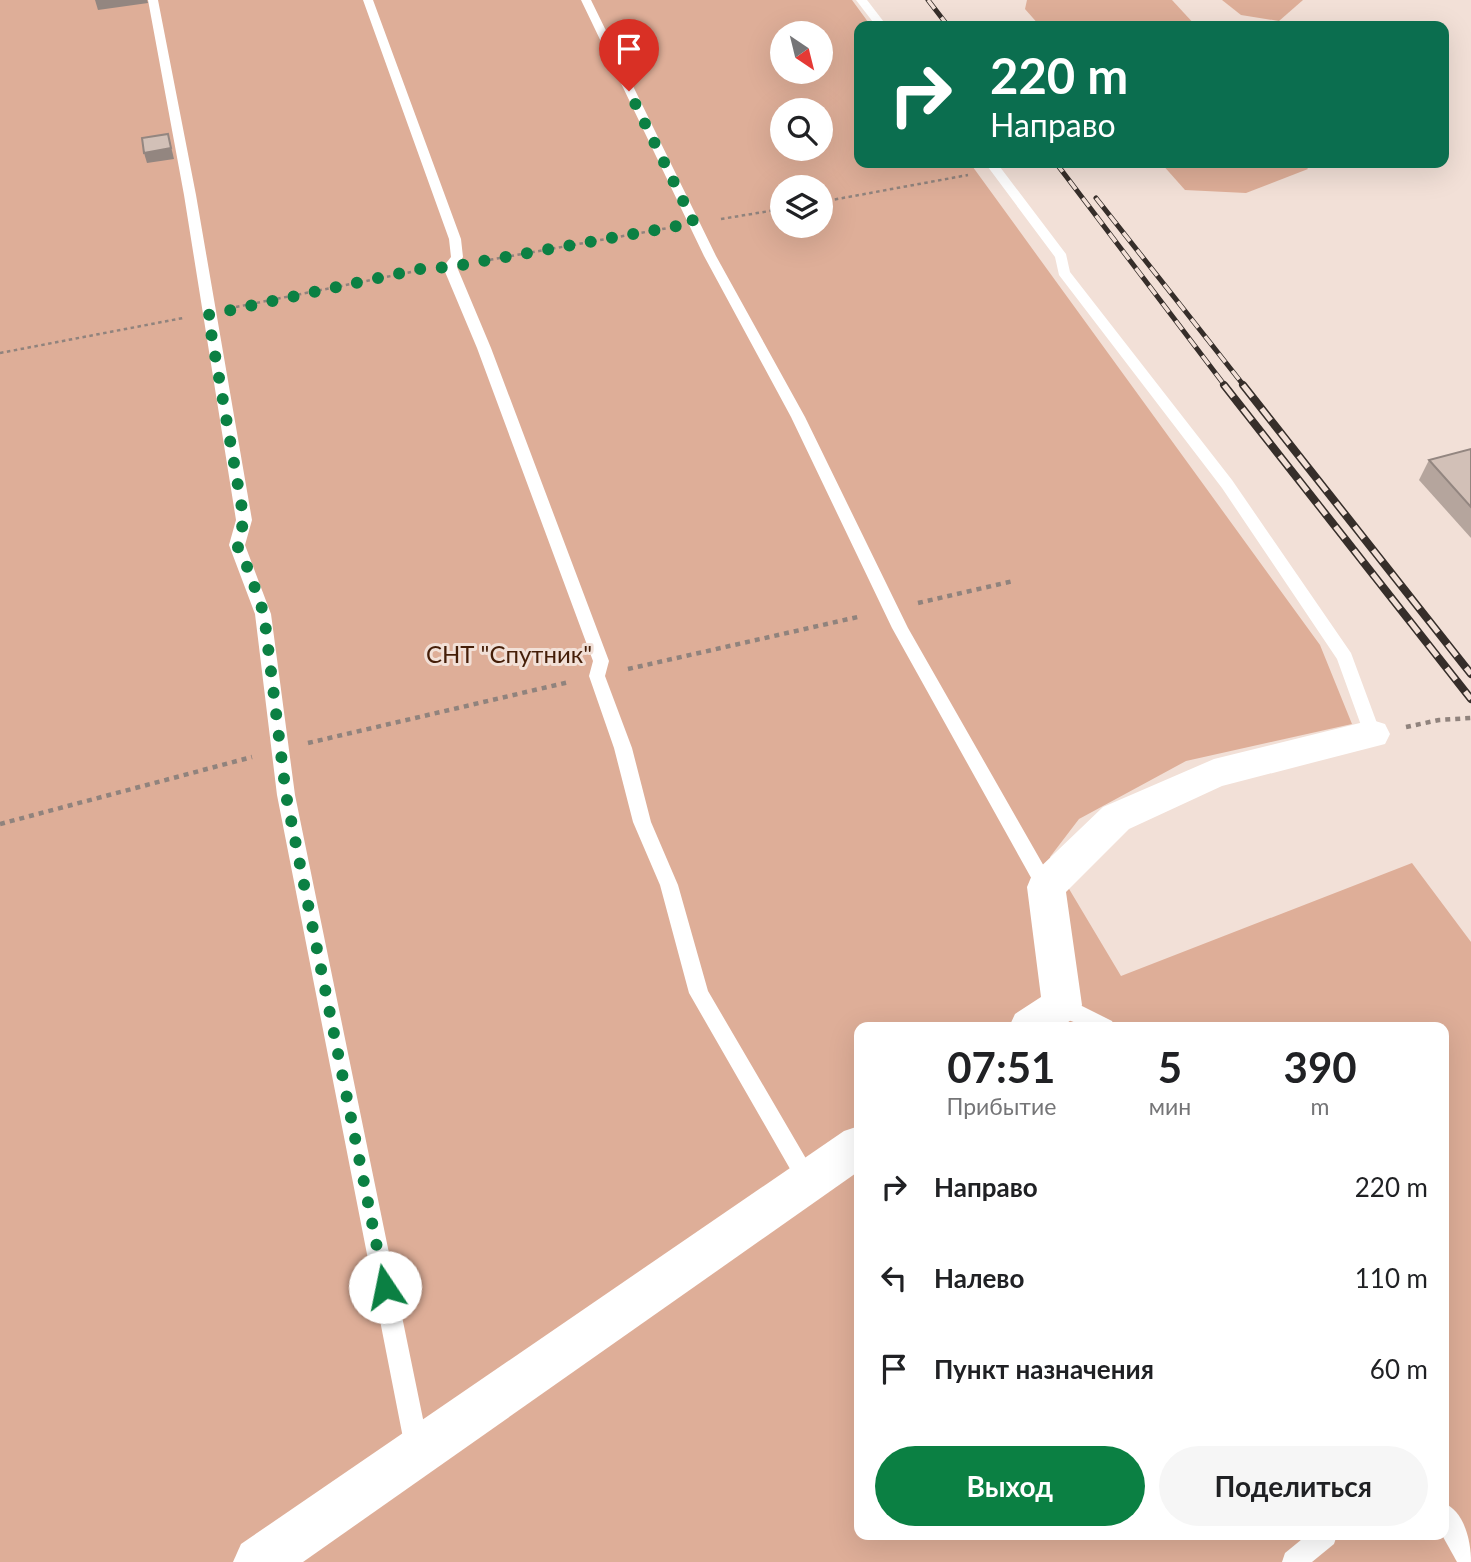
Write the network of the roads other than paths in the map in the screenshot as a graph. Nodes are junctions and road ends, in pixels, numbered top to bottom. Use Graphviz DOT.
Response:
graph roads {
  1 [pos="153,0"];
  2 [pos="368,0"];
  3 [pos="586,0"];
  4 [pos="861,0"];
  5 [pos="878,21"];
  6 [pos="995,168"];
  7 [pos="1372,734"];
  8 [pos="1046,887"];
  9 [pos="1062,1005"];
  10 [pos="1037,1022"];
  11 [pos="1095,1022"];
  12 [pos="854,1149"];
  13 [pos="808,1181"];
  14 [pos="418,1452"];
  15 [pos="1449,1524"];
  16 [pos="1319,1540"];
  17 [pos="258,1562"];
  18 [pos="1294,1562"];
  19 [pos="1469,1562"];
  1 -- 14 [label="lane"];
  2 -- 13 [label="lane"];
  3 -- 8 [label="lane"];
  4 -- 5 [label="lane"];
  6 -- 7 [label="lane"];
  7 -- 8 [label="street"];
  8 -- 9 [label="street"];
  9 -- 10 [label="street"];
  9 -- 11 [label="lane"];
  12 -- 13 [label="street"];
  13 -- 14 [label="street"];
  14 -- 17 [label="street"];
  15 -- 19 [label="lane"];
  16 -- 18 [label="lane"];
}
